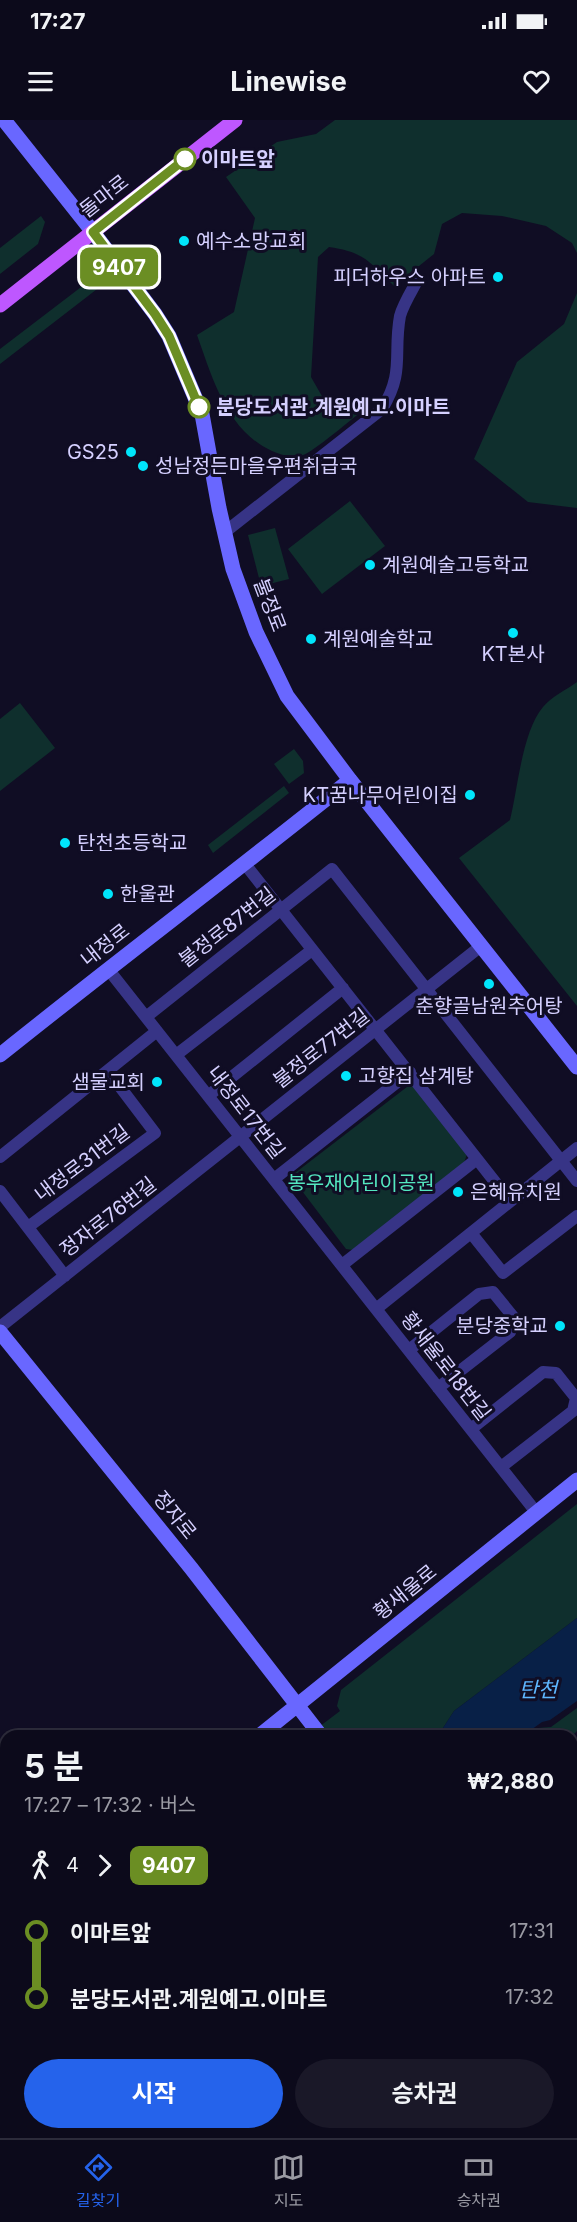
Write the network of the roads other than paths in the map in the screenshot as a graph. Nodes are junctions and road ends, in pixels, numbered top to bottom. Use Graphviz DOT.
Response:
graph roads {
  1 [pos="4,120"];
  2 [pos="235,120"];
  3 [pos="93,232"];
  4 [pos="417,282"];
  5 [pos="0,305"];
  6 [pos="225,532"];
  7 [pos="350,780"];
  8 [pos="245,864"];
  9 [pos="281,909"];
  10 [pos="481,946"];
  11 [pos="312,950"];
  12 [pos="108,969"];
  13 [pos="343,988"];
  14 [pos="427,989"];
  15 [pos="146,1017"];
  16 [pos="375,1030"];
  17 [pos="158,1032"];
  18 [pos="0,1055"];
  19 [pos="176,1055"];
  20 [pos="577,1067"];
  21 [pos="108,1071"];
  22 [pos="410,1072"];
  23 [pos="208,1096"];
  24 [pos="240,1137"];
  25 [pos="577,1148"];
  26 [pos="0,1156"];
  27 [pos="477,1159"];
  28 [pos="561,1161"];
  29 [pos="274,1179"];
  30 [pos="577,1181"];
  31 [pos="0,1191"];
  32 [pos="510,1202"];
  33 [pos="577,1216"];
  34 [pos="28,1227"];
  35 [pos="471,1233"];
  36 [pos="325,1244"];
  37 [pos="342,1265"];
  38 [pos="65,1276"];
  39 [pos="376,1309"];
  40 [pos="0,1330"];
  41 [pos="409,1350"];
  42 [pos="438,1388"];
  43 [pos="471,1429"];
  44 [pos="501,1467"];
  45 [pos="577,1480"];
  46 [pos="536,1512"];
  47 [pos="298,1705"];
  48 [pos="267,1730"];
  49 [pos="317,1730"];
  1 -- 3 [label="main road, 불정로"];
  2 -- 3 [label="main road, 돌마로"];
  3 -- 5 [label="main road, 돌마로"];
  3 -- 6 [label="main road, 불정로"];
  4 -- 6 [label="street"];
  6 -- 7 [label="main road, 불정로"];
  7 -- 8 [label="main road, 내정로"];
  7 -- 10 [label="main road, 불정로"];
  8 -- 9 [label="street"];
  8 -- 12 [label="main road, 내정로"];
  9 -- 11 [label="street"];
  9 -- 14 [label="street, 불정로87번길"];
  9 -- 15 [label="street, 불정로87번길"];
  10 -- 14 [label="street, 불정로77번길"];
  10 -- 20 [label="main road, 불정로"];
  11 -- 13 [label="street"];
  11 -- 19 [label="street"];
  12 -- 15 [label="street, 내정로17번길"];
  12 -- 18 [label="main road, 내정로"];
  13 -- 16 [label="street"];
  13 -- 23 [label="street"];
  14 -- 16 [label="street, 불정로77번길"];
  14 -- 28 [label="street"];
  15 -- 17 [label="street, 내정로17번길"];
  16 -- 22 [label="street"];
  16 -- 24 [label="street, 불정로77번길"];
  17 -- 19 [label="street, 내정로17번길"];
  17 -- 21 [label="street"];
  19 -- 23 [label="street, 내정로17번길"];
  21 -- 26 [label="street"];
  21 -- 34 [label="street, 내정로31번길"];
  22 -- 27 [label="street"];
  22 -- 29 [label="street"];
  23 -- 24 [label="street, 내정로17번길"];
  24 -- 29 [label="street, 내정로17번길"];
  24 -- 38 [label="street, 정자로76번길"];
  25 -- 28 [label="street"];
  27 -- 32 [label="street"];
  27 -- 37 [label="street"];
  28 -- 30 [label="street"];
  28 -- 32 [label="street"];
  29 -- 36 [label="street, 내정로17번길"];
  31 -- 34 [label="street, 내정로31번길"];
  32 -- 35 [label="street"];
  33 -- 35 [label="street"];
  34 -- 38 [label="street, 내정로31번길"];
  35 -- 39 [label="street"];
  36 -- 37 [label="street, 황새울로18번길"];
  37 -- 39 [label="street, 황새울로18번길"];
  38 -- 40 [label="street, 정자로76번길"];
  39 -- 41 [label="street, 황새울로18번길"];
  40 -- 47 [label="main road, 정자로"];
  41 -- 42 [label="street, 황새울로18번길"];
  41 -- 42 [label="street"];
  42 -- 43 [label="street, 황새울로18번길"];
  43 -- 44 [label="street, 황새울로18번길"];
  43 -- 44 [label="street"];
  44 -- 46 [label="street, 황새울로18번길"];
  45 -- 46 [label="main road, 황새울로"];
  46 -- 47 [label="main road, 황새울로"];
  47 -- 48 [label="main road, 황새울로"];
  47 -- 49 [label="main road, 정자로"];
}
